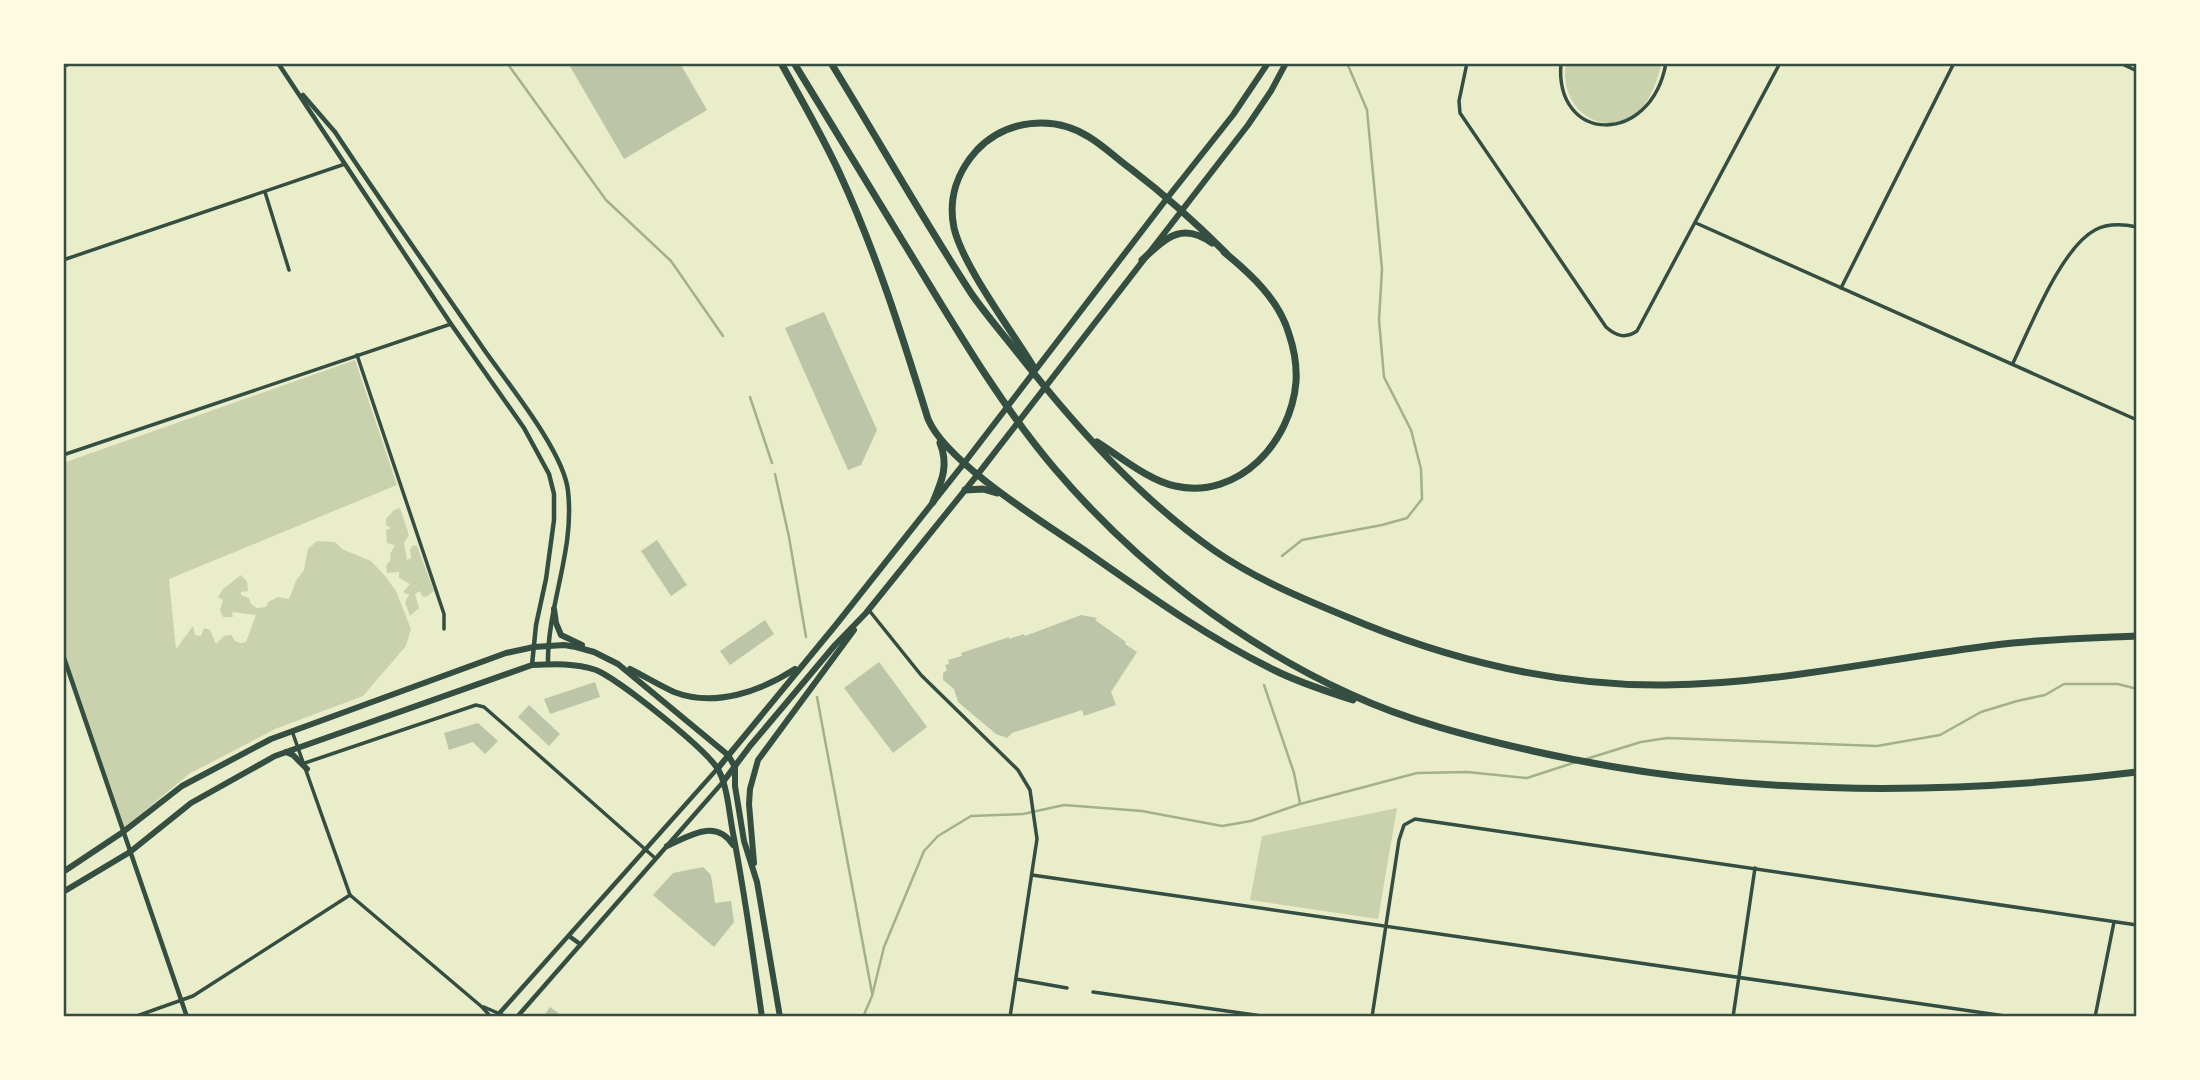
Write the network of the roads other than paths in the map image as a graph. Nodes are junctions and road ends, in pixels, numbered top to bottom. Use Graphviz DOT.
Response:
graph roads {
  1 [pos="71,63"];
  2 [pos="278,63"];
  3 [pos="781,63"];
  4 [pos="794,63"];
  5 [pos="831,63"];
  6 [pos="1268,63"];
  7 [pos="1286,63"];
  8 [pos="1467,63"];
  9 [pos="1561,63"];
  10 [pos="1666,63"];
  11 [pos="1780,63"];
  12 [pos="2120,63"];
  13 [pos="1953,64"];
  14 [pos="63,66"];
  15 [pos="2137,71"];
  16 [pos="293,84"];
  17 [pos="345,164"];
  18 [pos="265,192"];
  19 [pos="1168,197"];
  20 [pos="1181,209"];
  21 [pos="1696,223"];
  22 [pos="2137,227"];
  23 [pos="1226,253"];
  24 [pos="63,260"];
  25 [pos="1142,260"];
  26 [pos="289,270"];
  27 [pos="1841,288"];
  28 [pos="451,324"];
  29 [pos="357,355"];
  30 [pos="2013,363"];
  31 [pos="1052,396"];
  32 [pos="2137,420"];
  33 [pos="1087,436"];
  34 [pos="937,437"];
  35 [pos="63,455"];
  36 [pos="965,462"];
  37 [pos="978,474"];
  38 [pos="965,490"];
  39 [pos="1007,497"];
  40 [pos="933,502"];
  41 [pos="554,609"];
  42 [pos="867,611"];
  43 [pos="444,629"];
  44 [pos="2137,636"];
  45 [pos="549,645"];
  46 [pos="534,647"];
  47 [pos="594,652"];
  48 [pos="63,655"];
  49 [pos="548,664"];
  50 [pos="618,664"];
  51 [pos="532,665"];
  52 [pos="800,666"];
  53 [pos="1388,710"];
  54 [pos="292,731"];
  55 [pos="299,747"];
  56 [pos="286,752"];
  57 [pos="729,755"];
  58 [pos="306,766"];
  59 [pos="735,767"];
  60 [pos="718,768"];
  61 [pos="2137,772"];
  62 [pos="723,782"];
  63 [pos="122,832"];
  64 [pos="667,846"];
  65 [pos="645,850"];
  66 [pos="130,852"];
  67 [pos="737,857"];
  68 [pos="655,858"];
  69 [pos="1755,868"];
  70 [pos="63,872"];
  71 [pos="1032,876"];
  72 [pos="757,882"];
  73 [pos="63,892"];
  74 [pos="349,895"];
  75 [pos="2114,922"];
  76 [pos="2137,925"];
  77 [pos="1388,926"];
  78 [pos="569,936"];
  79 [pos="580,944"];
  80 [pos="1739,977"];
  81 [pos="1016,979"];
  82 [pos="1067,988"];
  83 [pos="1093,992"];
  84 [pos="181,1001"];
  85 [pos="482,1007"];
  86 [pos="496,1015"];
  87 [pos="134,1017"];
  88 [pos="187,1017"];
  89 [pos="507,1017"];
  90 [pos="517,1017"];
  91 [pos="762,1017"];
  92 [pos="780,1017"];
  93 [pos="1010,1017"];
  94 [pos="1269,1017"];
  95 [pos="1372,1017"];
  96 [pos="1733,1017"];
  97 [pos="2012,1017"];
  98 [pos="2095,1017"];
  1 -- 14 [label="street"];
  2 -- 16 [label="street"];
  3 -- 34 [label="highway"];
  4 -- 53 [label="highway"];
  5 -- 31 [label="highway"];
  6 -- 19 [label="main road"];
  7 -- 20 [label="main road"];
  8 -- 21 [label="street"];
  9 -- 10 [label="street"];
  11 -- 21 [label="street"];
  12 -- 15 [label="street"];
  13 -- 27 [label="street"];
  16 -- 17 [label="street"];
  16 -- 41 [label="street"];
  17 -- 18 [label="street"];
  17 -- 28 [label="street"];
  18 -- 24 [label="street"];
  18 -- 26 [label="street"];
  19 -- 20 [label="highway"];
  19 -- 31 [label="highway"];
  19 -- 36 [label="main road"];
  20 -- 23 [label="highway"];
  20 -- 25 [label="main road"];
  21 -- 27 [label="street"];
  22 -- 30 [label="street"];
  23 -- 25 [label="highway"];
  23 -- 33 [label="highway"];
  25 -- 37 [label="main road"];
  27 -- 30 [label="street"];
  28 -- 29 [label="street"];
  28 -- 46 [label="street"];
  29 -- 35 [label="street"];
  29 -- 43 [label="street"];
  30 -- 32 [label="street"];
  31 -- 33 [label="highway"];
  33 -- 44 [label="highway"];
  34 -- 36 [label="highway"];
  34 -- 40 [label="highway"];
  36 -- 37 [label="highway"];
  36 -- 40 [label="main road"];
  37 -- 38 [label="main road"];
  37 -- 39 [label="highway"];
  38 -- 39 [label="highway"];
  38 -- 42 [label="main road"];
  39 -- 53 [label="highway"];
  40 -- 52 [label="main road"];
  41 -- 45 [label="street"];
  41 -- 47 [label="main road"];
  42 -- 59 [label="main road"];
  42 -- 71 [label="street"];
  42 -- 72 [label="main road"];
  45 -- 46 [label="main road"];
  45 -- 47 [label="main road"];
  45 -- 49 [label="street"];
  46 -- 51 [label="street"];
  46 -- 54 [label="main road"];
  47 -- 50 [label="main road"];
  48 -- 63 [label="street"];
  49 -- 51 [label="main road"];
  49 -- 60 [label="main road"];
  50 -- 52 [label="main road"];
  50 -- 57 [label="main road"];
  51 -- 55 [label="main road"];
  52 -- 57 [label="main road"];
  53 -- 61 [label="highway"];
  54 -- 55 [label="street"];
  54 -- 63 [label="main road"];
  55 -- 56 [label="main road"];
  55 -- 58 [label="street"];
  56 -- 58 [label="main road"];
  56 -- 66 [label="main road"];
  57 -- 59 [label="main road"];
  57 -- 60 [label="main road"];
  58 -- 65 [label="street"];
  58 -- 74 [label="street"];
  59 -- 62 [label="main road"];
  59 -- 72 [label="main road"];
  60 -- 62 [label="main road"];
  60 -- 65 [label="street"];
  62 -- 64 [label="street"];
  62 -- 67 [label="main road"];
  63 -- 66 [label="street"];
  63 -- 70 [label="main road"];
  64 -- 67 [label="main road"];
  64 -- 68 [label="street"];
  65 -- 68 [label="street"];
  65 -- 78 [label="street"];
  66 -- 73 [label="main road"];
  66 -- 84 [label="street"];
  67 -- 91 [label="main road"];
  68 -- 79 [label="street"];
  69 -- 75 [label="street"];
  69 -- 77 [label="street"];
  69 -- 80 [label="street"];
  71 -- 77 [label="street"];
  71 -- 81 [label="street"];
  72 -- 92 [label="main road"];
  74 -- 84 [label="street"];
  74 -- 85 [label="street"];
  75 -- 76 [label="street"];
  75 -- 98 [label="street"];
  77 -- 80 [label="street"];
  77 -- 95 [label="street"];
  78 -- 79 [label="street"];
  78 -- 86 [label="street"];
  79 -- 90 [label="street"];
  80 -- 96 [label="street"];
  80 -- 97 [label="street"];
  81 -- 82 [label="street"];
  81 -- 93 [label="street"];
  83 -- 94 [label="street"];
  84 -- 87 [label="street"];
  84 -- 88 [label="street"];
  85 -- 86 [label="street"];
  85 -- 86 [label="street"];
  86 -- 89 [label="street"];
}
